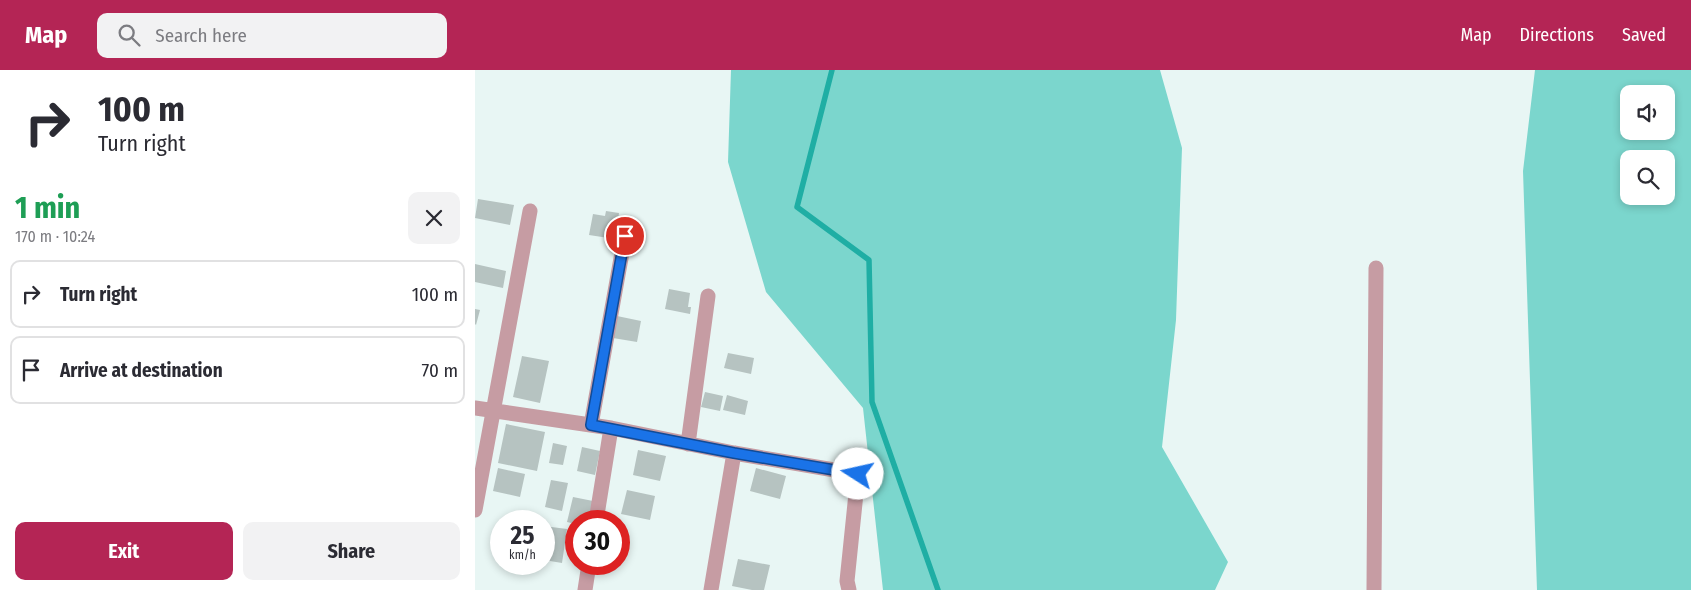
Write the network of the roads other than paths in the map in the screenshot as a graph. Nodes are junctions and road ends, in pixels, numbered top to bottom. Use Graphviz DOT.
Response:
graph roads {
  1 [pos="530,211"];
  2 [pos="625,236"];
  3 [pos="1376,268"];
  4 [pos="708,296"];
  5 [pos="475,408"];
  6 [pos="493,412"];
  7 [pos="591,425"];
  8 [pos="611,428"];
  9 [pos="688,444"];
  10 [pos="734,453"];
  11 [pos="475,510"];
  12 [pos="598,510"];
  13 [pos="587,575"];
  14 [pos="585,590"];
  15 [pos="711,590"];
  16 [pos="849,590"];
  17 [pos="1374,590"];
  1 -- 6 [label="street"];
  2 -- 7 [label="street"];
  3 -- 17 [label="street"];
  4 -- 9 [label="street"];
  5 -- 6 [label="street"];
  6 -- 7 [label="street"];
  6 -- 11 [label="street"];
  7 -- 8 [label="street"];
  8 -- 9 [label="street"];
  8 -- 12 [label="street"];
  9 -- 10 [label="street"];
  10 -- 15 [label="street"];
  10 -- 16 [label="street"];
  13 -- 14 [label="street"];
}
